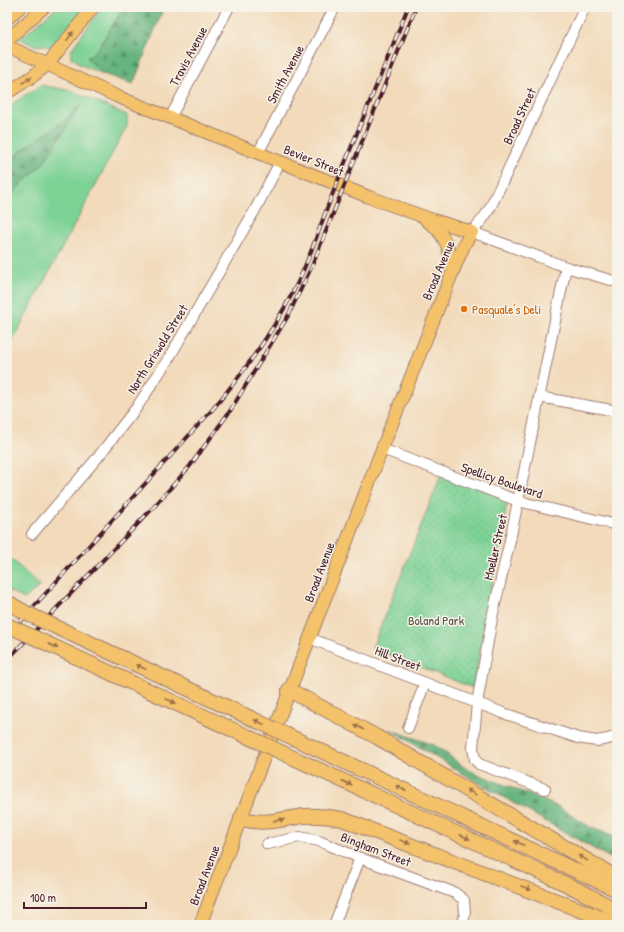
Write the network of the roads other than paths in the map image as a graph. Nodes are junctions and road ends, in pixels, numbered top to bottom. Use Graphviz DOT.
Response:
graph roads {
  1 [pos="20,7"];
  2 [pos="44,7"];
  3 [pos="93,7"];
  4 [pos="229,7"];
  5 [pos="335,7"];
  6 [pos="585,7"];
  7 [pos="7,19"];
  8 [pos="7,40"];
  9 [pos="7,46"];
  10 [pos="46,65"];
  11 [pos="7,94"];
  12 [pos="170,118"];
  13 [pos="258,153"];
  14 [pos="280,162"];
  15 [pos="413,213"];
  16 [pos="472,232"];
  17 [pos="566,267"];
  18 [pos="453,271"];
  19 [pos="617,282"];
  20 [pos="539,397"];
  21 [pos="617,411"];
  22 [pos="382,449"];
  23 [pos="518,501"];
  24 [pos="617,525"];
  25 [pos="32,534"];
  26 [pos="7,603"];
  27 [pos="11,627"];
  28 [pos="309,638"];
  29 [pos="425,683"];
  30 [pos="289,690"];
  31 [pos="477,703"];
  32 [pos="408,728"];
  33 [pos="617,736"];
  34 [pos="545,788"];
  35 [pos="241,818"];
  36 [pos="267,844"];
  37 [pos="360,858"];
  38 [pos="617,878"];
  39 [pos="617,890"];
  40 [pos="617,910"];
  41 [pos="617,924"];
  42 [pos="200,925"];
  43 [pos="334,925"];
  44 [pos="462,925"];
  1 -- 7 [label="main road"];
  2 -- 8 [label="main road"];
  10 -- 3 [label="main road, one-way"];
  4 -- 12 [label="street, Travis Avenue"];
  5 -- 13 [label="street, Smith Avenue"];
  6 -- 16 [label="street, Broad Street"];
  9 -- 10 [label="main road, Bevier Street"];
  11 -- 10 [label="main road, one-way"];
  10 -- 12 [label="main road, Bevier Street"];
  12 -- 13 [label="main road, Bevier Street"];
  13 -- 14 [label="main road, Bevier Street"];
  14 -- 15 [label="main road, Bevier Street"];
  14 -- 25 [label="street, North Griswold Street"];
  15 -- 16 [label="main road, Bevier Street"];
  15 -- 18 [label="main road"];
  16 -- 17 [label="street, Bevier Street"];
  16 -- 18 [label="main road, Broad Avenue"];
  17 -- 19 [label="street, Bevier Street"];
  17 -- 20 [label="street, Moeller Street"];
  18 -- 22 [label="main road, Broad Avenue"];
  20 -- 21 [label="street"];
  20 -- 23 [label="street, Moeller Street"];
  22 -- 23 [label="street, Spellicy Boulevard"];
  22 -- 28 [label="main road, Broad Avenue"];
  23 -- 24 [label="street, Spellicy Boulevard"];
  23 -- 31 [label="street, Moeller Street"];
  39 -- 26 [label="highway, one-way, bridge"];
  27 -- 40 [label="highway, one-way, bridge"];
  28 -- 29 [label="street, Hill Street"];
  28 -- 30 [label="main road, Broad Avenue"];
  29 -- 31 [label="street, Hill Street"];
  29 -- 32 [label="street"];
  30 -- 35 [label="main road, Broad Avenue"];
  38 -- 30 [label="highway, one-way"];
  31 -- 33 [label="street"];
  31 -- 34 [label="street, Moeller Street"];
  35 -- 41 [label="highway, one-way"];
  35 -- 42 [label="main road, Broad Avenue"];
  36 -- 37 [label="street, Bingham Street"];
  37 -- 43 [label="street"];
  37 -- 44 [label="street, Bingham Street"];
}
